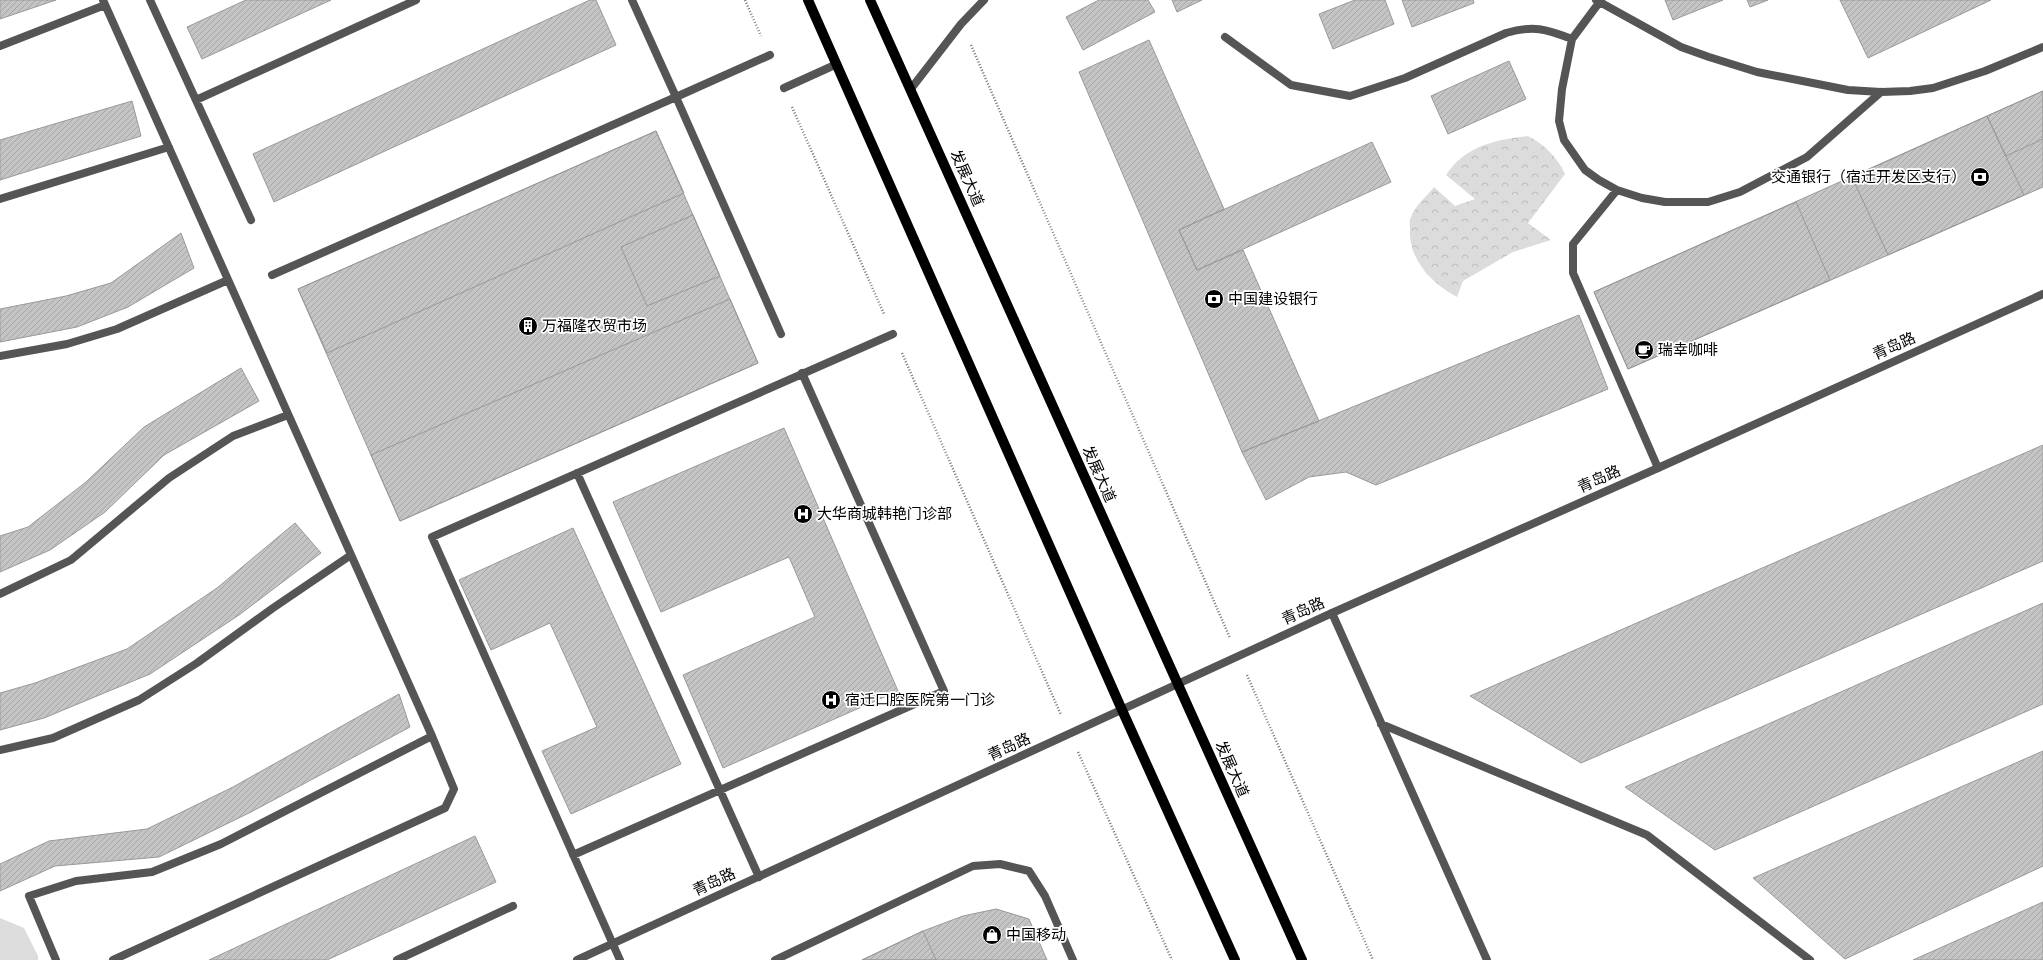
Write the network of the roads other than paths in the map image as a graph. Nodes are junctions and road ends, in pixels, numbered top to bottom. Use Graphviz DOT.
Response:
graph roads {
  1 [pos="150,0"];
  2 [pos="632,0"];
  3 [pos="808,0"];
  4 [pos="870,0"];
  5 [pos="984,0"];
  6 [pos="410,1"];
  7 [pos="1598,1"];
  8 [pos="104,2"];
  9 [pos="1225,37"];
  10 [pos="1572,39"];
  11 [pos="0,46"];
  12 [pos="2043,47"];
  13 [pos="770,55"];
  14 [pos="837,64"];
  15 [pos="784,88"];
  16 [pos="910,90"];
  17 [pos="1881,92"];
  18 [pos="676,98"];
  19 [pos="196,100"];
  20 [pos="169,147"];
  21 [pos="1616,190"];
  22 [pos="0,199"];
  23 [pos="251,220"];
  24 [pos="272,275"];
  25 [pos="228,280"];
  26 [pos="2043,294"];
  27 [pos="781,334"];
  28 [pos="893,334"];
  29 [pos="0,356"];
  30 [pos="802,373"];
  31 [pos="288,414"];
  32 [pos="1658,468"];
  33 [pos="577,473"];
  34 [pos="351,555"];
  35 [pos="0,594"];
  36 [pos="1332,613"];
  37 [pos="1177,685"];
  38 [pos="1122,710"];
  39 [pos="1381,724"];
  40 [pos="432,736"];
  41 [pos="0,750"];
  42 [pos="720,790"];
  43 [pos="573,855"];
  44 [pos="759,877"];
  45 [pos="513,906"];
  46 [pos="612,944"];
  47 [pos="56,960"];
  48 [pos="113,960"];
  49 [pos="397,960"];
  50 [pos="577,960"];
  51 [pos="620,960"];
  52 [pos="775,960"];
  53 [pos="1073,960"];
  54 [pos="1235,960"];
  55 [pos="1302,960"];
  56 [pos="1487,960"];
  57 [pos="1810,960"];
  1 -- 19 [label="street"];
  2 -- 18 [label="street"];
  3 -- 14 [label="main road"];
  4 -- 16 [label="main road, 发展大道"];
  5 -- 16 [label="street"];
  6 -- 19 [label="street"];
  7 -- 10 [label="street"];
  7 -- 17 [label="street"];
  8 -- 11 [label="street"];
  8 -- 20 [label="street"];
  9 -- 10 [label="street"];
  10 -- 21 [label="street"];
  12 -- 17 [label="street"];
  13 -- 18 [label="street"];
  14 -- 15 [label="street"];
  14 -- 38 [label="main road"];
  16 -- 37 [label="main road, 发展大道"];
  17 -- 21 [label="street"];
  18 -- 24 [label="street"];
  18 -- 27 [label="street"];
  19 -- 23 [label="street"];
  20 -- 22 [label="street"];
  20 -- 25 [label="street"];
  21 -- 32 [label="street"];
  25 -- 29 [label="street"];
  25 -- 31 [label="street"];
  26 -- 32 [label="street, 青岛路"];
  28 -- 30 [label="street"];
  30 -- 33 [label="street"];
  30 -- 42 [label="street"];
  31 -- 34 [label="street"];
  31 -- 35 [label="street"];
  32 -- 36 [label="street, 青岛路"];
  33 -- 42 [label="street"];
  33 -- 43 [label="street"];
  34 -- 40 [label="street"];
  34 -- 41 [label="street"];
  36 -- 37 [label="street, 青岛路"];
  36 -- 39 [label="street"];
  37 -- 38 [label="street, 青岛路"];
  37 -- 55 [label="main road, 发展大道"];
  38 -- 44 [label="street, 青岛路"];
  38 -- 54 [label="main road"];
  39 -- 56 [label="street"];
  39 -- 57 [label="street"];
  40 -- 47 [label="street"];
  40 -- 48 [label="street"];
  42 -- 43 [label="street"];
  42 -- 44 [label="street"];
  43 -- 46 [label="street"];
  44 -- 46 [label="street, 青岛路"];
  45 -- 49 [label="street"];
  46 -- 50 [label="street, 青岛路"];
  46 -- 51 [label="street"];
  52 -- 53 [label="street"];
}
